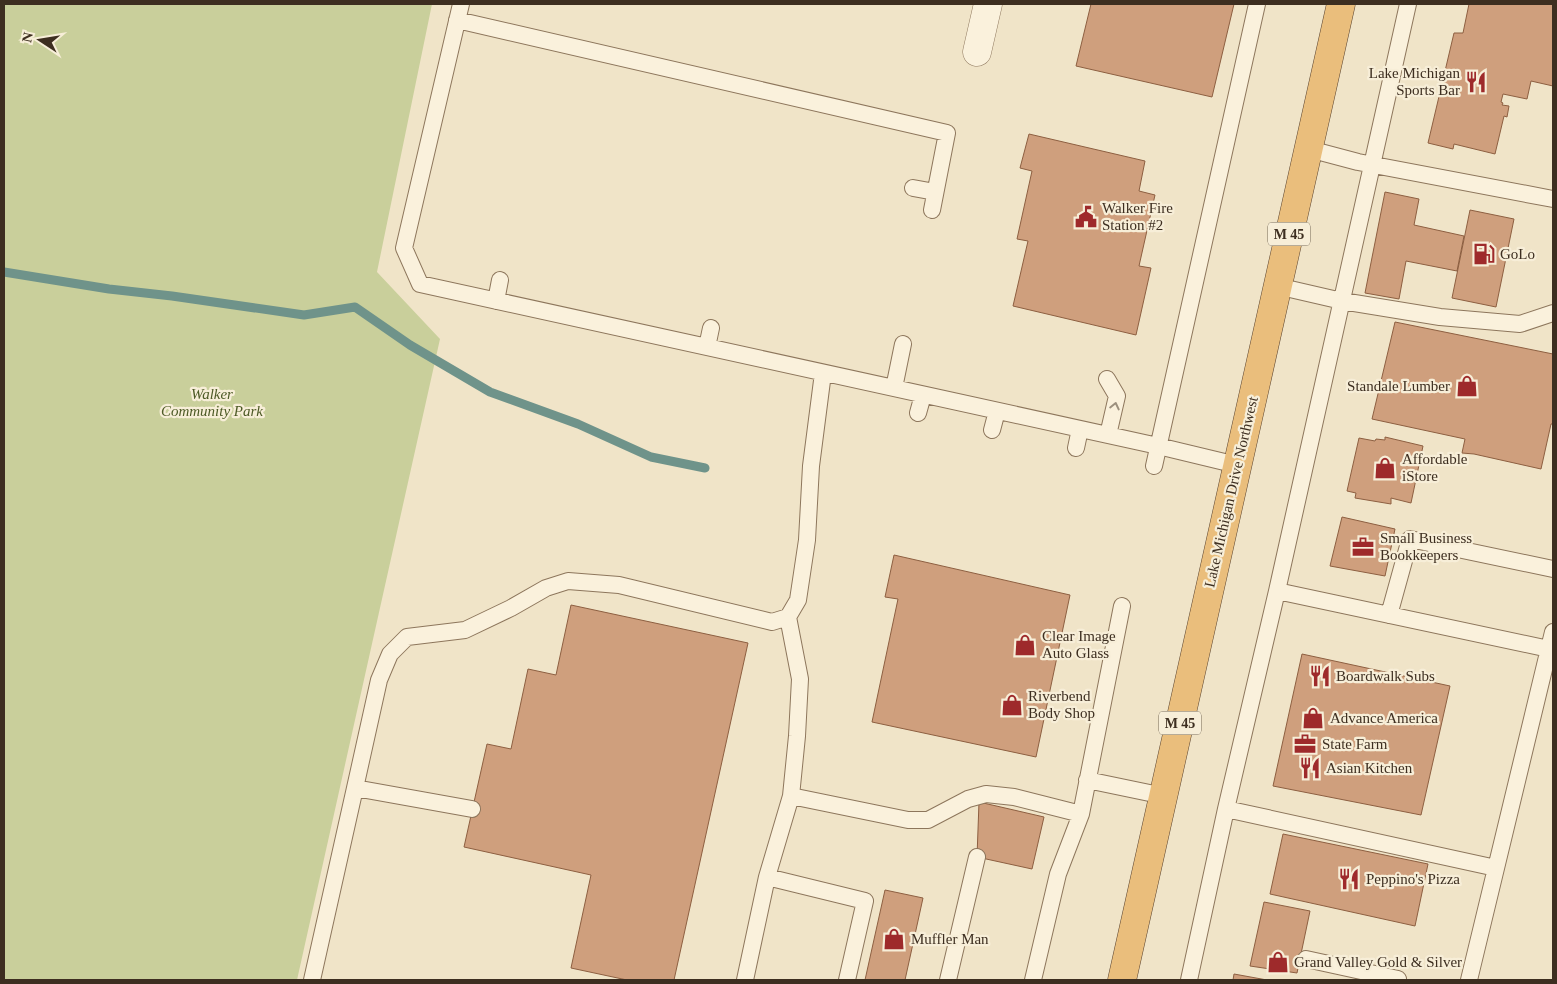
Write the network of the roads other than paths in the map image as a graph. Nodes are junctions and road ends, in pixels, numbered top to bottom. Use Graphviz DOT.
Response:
graph roads {
  1 [pos="461,4"];
  2 [pos="988,4"];
  3 [pos="1258,4"];
  4 [pos="1341,4"];
  5 [pos="1408,4"];
  6 [pos="457,20"];
  7 [pos="971,52"];
  8 [pos="1308,149"];
  9 [pos="1372,164"];
  10 [pos="914,188"];
  11 [pos="935,192"];
  12 [pos="1553,199"];
  13 [pos="932,210"];
  14 [pos="500,280"];
  15 [pos="1277,286"];
  16 [pos="496,301"];
  17 [pos="1342,301"];
  18 [pos="1553,313"];
  19 [pos="711,328"];
  20 [pos="904,344"];
  21 [pos="707,347"];
  22 [pos="823,373"];
  23 [pos="1107,379"];
  24 [pos="894,388"];
  25 [pos="923,395"];
  26 [pos="997,411"];
  27 [pos="918,413"];
  28 [pos="1080,429"];
  29 [pos="992,430"];
  30 [pos="1108,435"];
  31 [pos="1158,446"];
  32 [pos="1076,448"];
  33 [pos="1237,465"];
  34 [pos="1154,466"];
  35 [pos="1553,569"];
  36 [pos="1277,591"];
  37 [pos="1122,606"];
  38 [pos="1388,615"];
  39 [pos="788,617"];
  40 [pos="1553,632"];
  41 [pos="1549,649"];
  42 [pos="1087,780"];
  43 [pos="355,788"];
  44 [pos="791,796"];
  45 [pos="1164,796"];
  46 [pos="472,809"];
  47 [pos="1226,809"];
  48 [pos="1081,814"];
  49 [pos="977,857"];
  50 [pos="1496,868"];
  51 [pos="767,877"];
  52 [pos="1306,959"];
  53 [pos="312,980"];
  54 [pos="745,980"];
  55 [pos="847,980"];
  56 [pos="948,980"];
  57 [pos="1033,980"];
  58 [pos="1122,980"];
  59 [pos="1189,980"];
  60 [pos="1399,980"];
  61 [pos="1469,980"];
  1 -- 6 [label="lane"];
  2 -- 7 [label="street"];
  3 -- 31 [label="lane"];
  4 -- 8 [label="highway, Lake Michigan Drive Northwest / M 45"];
  5 -- 9 [label="lane"];
  6 -- 11 [label="lane"];
  6 -- 16 [label="lane"];
  8 -- 9 [label="lane"];
  8 -- 15 [label="highway, Lake Michigan Drive Northwest / M 45"];
  9 -- 12 [label="lane"];
  9 -- 17 [label="lane"];
  10 -- 11 [label="lane"];
  11 -- 13 [label="lane"];
  14 -- 16 [label="lane"];
  15 -- 17 [label="lane"];
  15 -- 33 [label="highway, Lake Michigan Drive Northwest / M 45"];
  16 -- 21 [label="lane"];
  17 -- 18 [label="lane"];
  17 -- 36 [label="lane"];
  19 -- 21 [label="lane"];
  20 -- 24 [label="lane"];
  21 -- 22 [label="lane"];
  22 -- 24 [label="lane"];
  22 -- 39 [label="lane"];
  30 -- 23 [label="lane, one-way"];
  24 -- 25 [label="lane"];
  25 -- 26 [label="lane"];
  25 -- 27 [label="lane"];
  26 -- 28 [label="lane"];
  26 -- 29 [label="lane"];
  28 -- 30 [label="lane"];
  28 -- 32 [label="lane"];
  30 -- 31 [label="lane"];
  31 -- 33 [label="lane"];
  31 -- 34 [label="lane"];
  33 -- 45 [label="highway, Lake Michigan Drive Northwest / M 45"];
  35 -- 38 [label="lane"];
  36 -- 38 [label="lane"];
  36 -- 47 [label="lane"];
  37 -- 42 [label="lane"];
  38 -- 41 [label="lane"];
  39 -- 43 [label="lane"];
  39 -- 44 [label="lane"];
  40 -- 41 [label="lane"];
  41 -- 50 [label="lane"];
  42 -- 45 [label="lane"];
  42 -- 48 [label="lane"];
  43 -- 46 [label="lane"];
  43 -- 53 [label="lane"];
  44 -- 48 [label="lane"];
  44 -- 51 [label="lane"];
  45 -- 58 [label="highway, Lake Michigan Drive Northwest / M 45"];
  47 -- 50 [label="lane"];
  47 -- 59 [label="lane"];
  48 -- 57 [label="lane"];
  49 -- 56 [label="lane"];
  50 -- 61 [label="lane"];
  51 -- 54 [label="lane"];
  51 -- 55 [label="lane"];
  52 -- 60 [label="lane"];
}
